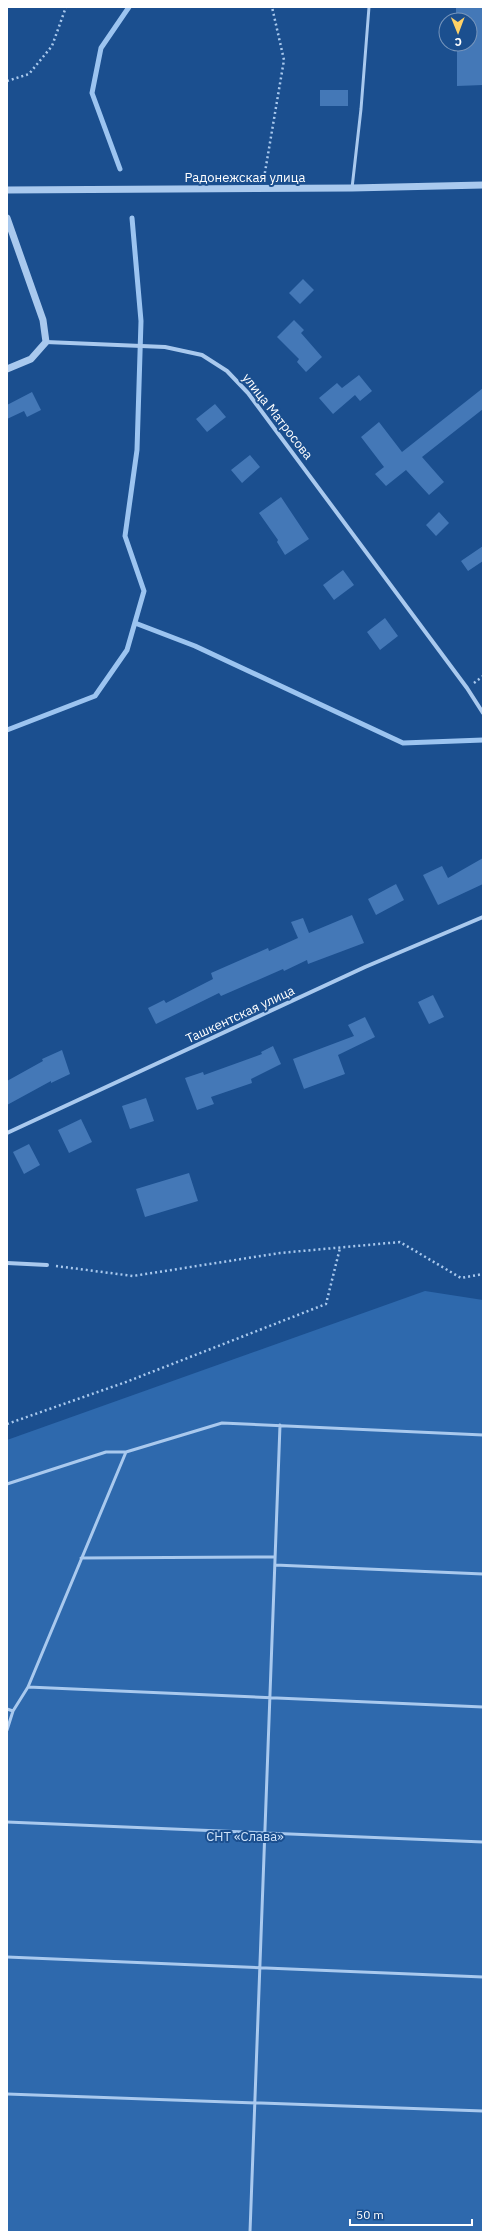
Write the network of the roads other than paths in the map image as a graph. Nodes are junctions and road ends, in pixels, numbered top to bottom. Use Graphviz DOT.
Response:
graph roads {
  1 [pos="369,7"];
  2 [pos="483,185"];
  3 [pos="352,188"];
  4 [pos="7,190"];
  5 [pos="7,218"];
  6 [pos="46,342"];
  7 [pos="7,369"];
  8 [pos="483,713"];
  9 [pos="483,917"];
  10 [pos="7,1133"];
  11 [pos="7,1263"];
  12 [pos="47,1265"];
  13 [pos="280,1426"];
  14 [pos="483,1435"];
  15 [pos="126,1452"];
  16 [pos="7,1484"];
  17 [pos="275,1557"];
  18 [pos="81,1558"];
  19 [pos="275,1566"];
  20 [pos="483,1574"];
  21 [pos="28,1687"];
  22 [pos="270,1698"];
  23 [pos="483,1707"];
  24 [pos="7,1709"];
  25 [pos="13,1711"];
  26 [pos="7,1730"];
  27 [pos="7,1822"];
  28 [pos="265,1834"];
  29 [pos="483,1842"];
  30 [pos="7,1957"];
  31 [pos="260,1967"];
  32 [pos="483,1977"];
  33 [pos="7,2094"];
  34 [pos="254,2104"];
  35 [pos="483,2111"];
  36 [pos="250,2232"];
  1 -- 3 [label="lane"];
  2 -- 3 [label="street, Радонежская улица"];
  3 -- 4 [label="street, Радонежская улица"];
  5 -- 6 [label="street"];
  6 -- 7 [label="street"];
  6 -- 8 [label="street, улица Матросова"];
  9 -- 10 [label="street, Ташкентская улица"];
  11 -- 12 [label="street"];
  13 -- 14 [label="lane"];
  13 -- 15 [label="lane"];
  13 -- 17 [label="lane"];
  15 -- 16 [label="lane"];
  15 -- 18 [label="lane"];
  17 -- 18 [label="lane"];
  17 -- 19 [label="lane"];
  18 -- 21 [label="lane"];
  19 -- 20 [label="lane"];
  19 -- 22 [label="lane"];
  21 -- 22 [label="lane"];
  21 -- 25 [label="lane"];
  22 -- 23 [label="lane"];
  22 -- 28 [label="lane"];
  24 -- 25 [label="lane"];
  25 -- 26 [label="lane"];
  27 -- 28 [label="lane"];
  28 -- 29 [label="lane"];
  28 -- 31 [label="lane"];
  30 -- 31 [label="lane"];
  31 -- 32 [label="lane"];
  31 -- 34 [label="lane"];
  33 -- 34 [label="lane"];
  34 -- 35 [label="lane"];
  34 -- 36 [label="lane"];
}
